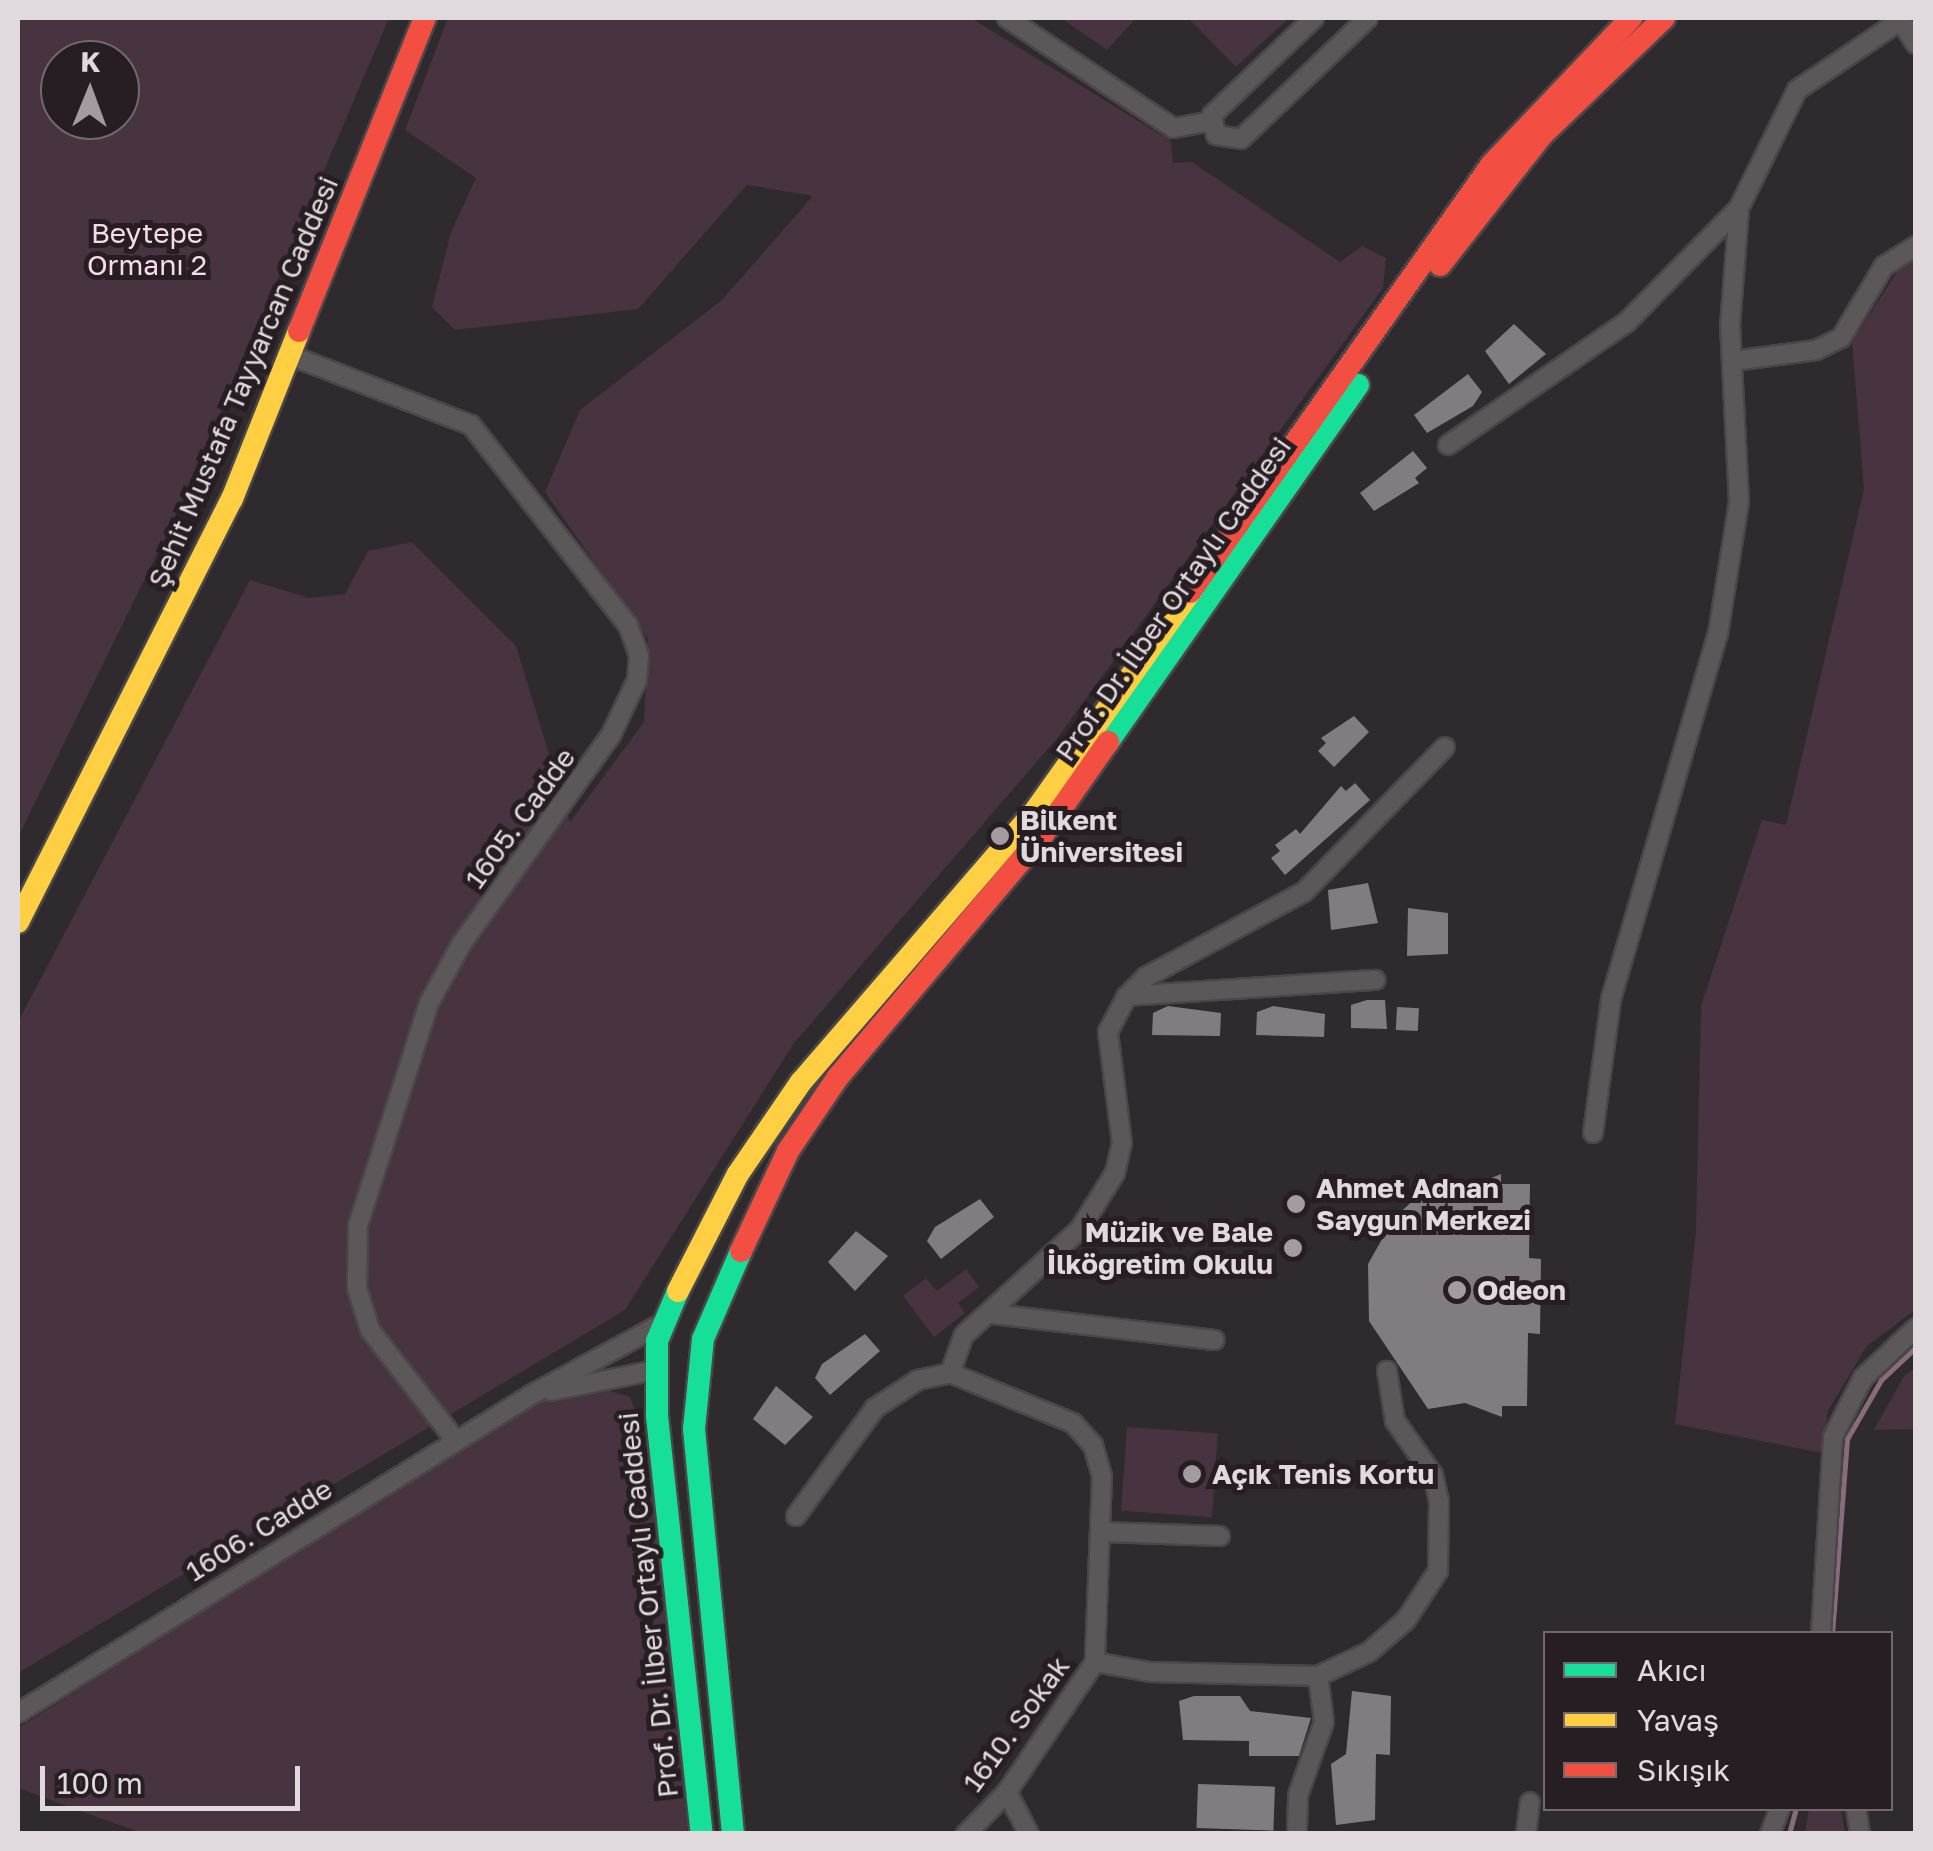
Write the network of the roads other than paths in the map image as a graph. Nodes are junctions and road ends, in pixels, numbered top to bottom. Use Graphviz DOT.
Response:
graph roads {
  1 [pos="425,18"];
  2 [pos="1007,18"];
  3 [pos="1314,18"];
  4 [pos="1368,18"];
  5 [pos="1631,18"];
  6 [pos="1664,18"];
  7 [pos="1900,18"];
  8 [pos="1916,44"];
  9 [pos="1208,122"];
  10 [pos="1740,208"];
  11 [pos="1916,246"];
  12 [pos="292,356"];
  13 [pos="1732,362"];
  14 [pos="1448,445"];
  15 [pos="1445,747"];
  16 [pos="18,922"];
  17 [pos="1375,980"];
  18 [pos="1126,996"];
  19 [pos="1592,1134"];
  20 [pos="992,1314"];
  21 [pos="663,1324"];
  22 [pos="1916,1328"];
  23 [pos="703,1340"];
  24 [pos="1214,1340"];
  25 [pos="697,1366"];
  26 [pos="656,1370"];
  27 [pos="1388,1371"];
  28 [pos="950,1372"];
  29 [pos="531,1396"];
  30 [pos="456,1440"];
  31 [pos="796,1516"];
  32 [pos="1104,1532"];
  33 [pos="1220,1536"];
  34 [pos="1821,1631"];
  35 [pos="1094,1662"];
  36 [pos="1318,1676"];
  37 [pos="18,1713"];
  38 [pos="1007,1792"];
  39 [pos="1530,1802"];
  40 [pos="1297,1828"];
  41 [pos="702,1834"];
  42 [pos="734,1834"];
  43 [pos="966,1834"];
  44 [pos="1029,1834"];
  45 [pos="1526,1834"];
  1 -- 12 [label="street, Şehit Mustafa Tayyarcan Caddesi"];
  2 -- 9 [label="street"];
  3 -- 9 [label="street"];
  4 -- 9 [label="street"];
  5 -- 21 [label="street, Prof. Dr. İlber Ortaylı Caddesi"];
  6 -- 23 [label="street, Prof. Dr. İlber Ortaylı Caddesi"];
  7 -- 8 [label="street"];
  7 -- 10 [label="street"];
  10 -- 13 [label="street"];
  10 -- 14 [label="street"];
  11 -- 13 [label="street"];
  12 -- 16 [label="street, Şehit Mustafa Tayyarcan Caddesi"];
  12 -- 30 [label="street, 1605. Cadde"];
  13 -- 19 [label="street"];
  15 -- 18 [label="street"];
  17 -- 18 [label="street"];
  18 -- 20 [label="street"];
  20 -- 24 [label="street"];
  20 -- 28 [label="street"];
  21 -- 23 [label="street"];
  21 -- 26 [label="street, Prof. Dr. İlber Ortaylı Caddesi"];
  21 -- 29 [label="street, 1606. Cadde"];
  22 -- 34 [label="street"];
  23 -- 25 [label="street, Prof. Dr. İlber Ortaylı Caddesi"];
  25 -- 26 [label="street"];
  25 -- 42 [label="street, Prof. Dr. İlber Ortaylı Caddesi"];
  26 -- 29 [label="street, 1606. Cadde"];
  26 -- 41 [label="street, Prof. Dr. İlber Ortaylı Caddesi"];
  27 -- 36 [label="street"];
  28 -- 31 [label="street"];
  28 -- 32 [label="street, 1610. Sokak"];
  29 -- 30 [label="street, 1606. Cadde"];
  30 -- 37 [label="street, 1606. Cadde"];
  32 -- 33 [label="street"];
  32 -- 35 [label="street, 1610. Sokak"];
  35 -- 36 [label="street"];
  35 -- 38 [label="street, 1610. Sokak"];
  36 -- 40 [label="street"];
  38 -- 43 [label="street, 1610. Sokak"];
  38 -- 44 [label="street"];
  39 -- 45 [label="street"];
}
